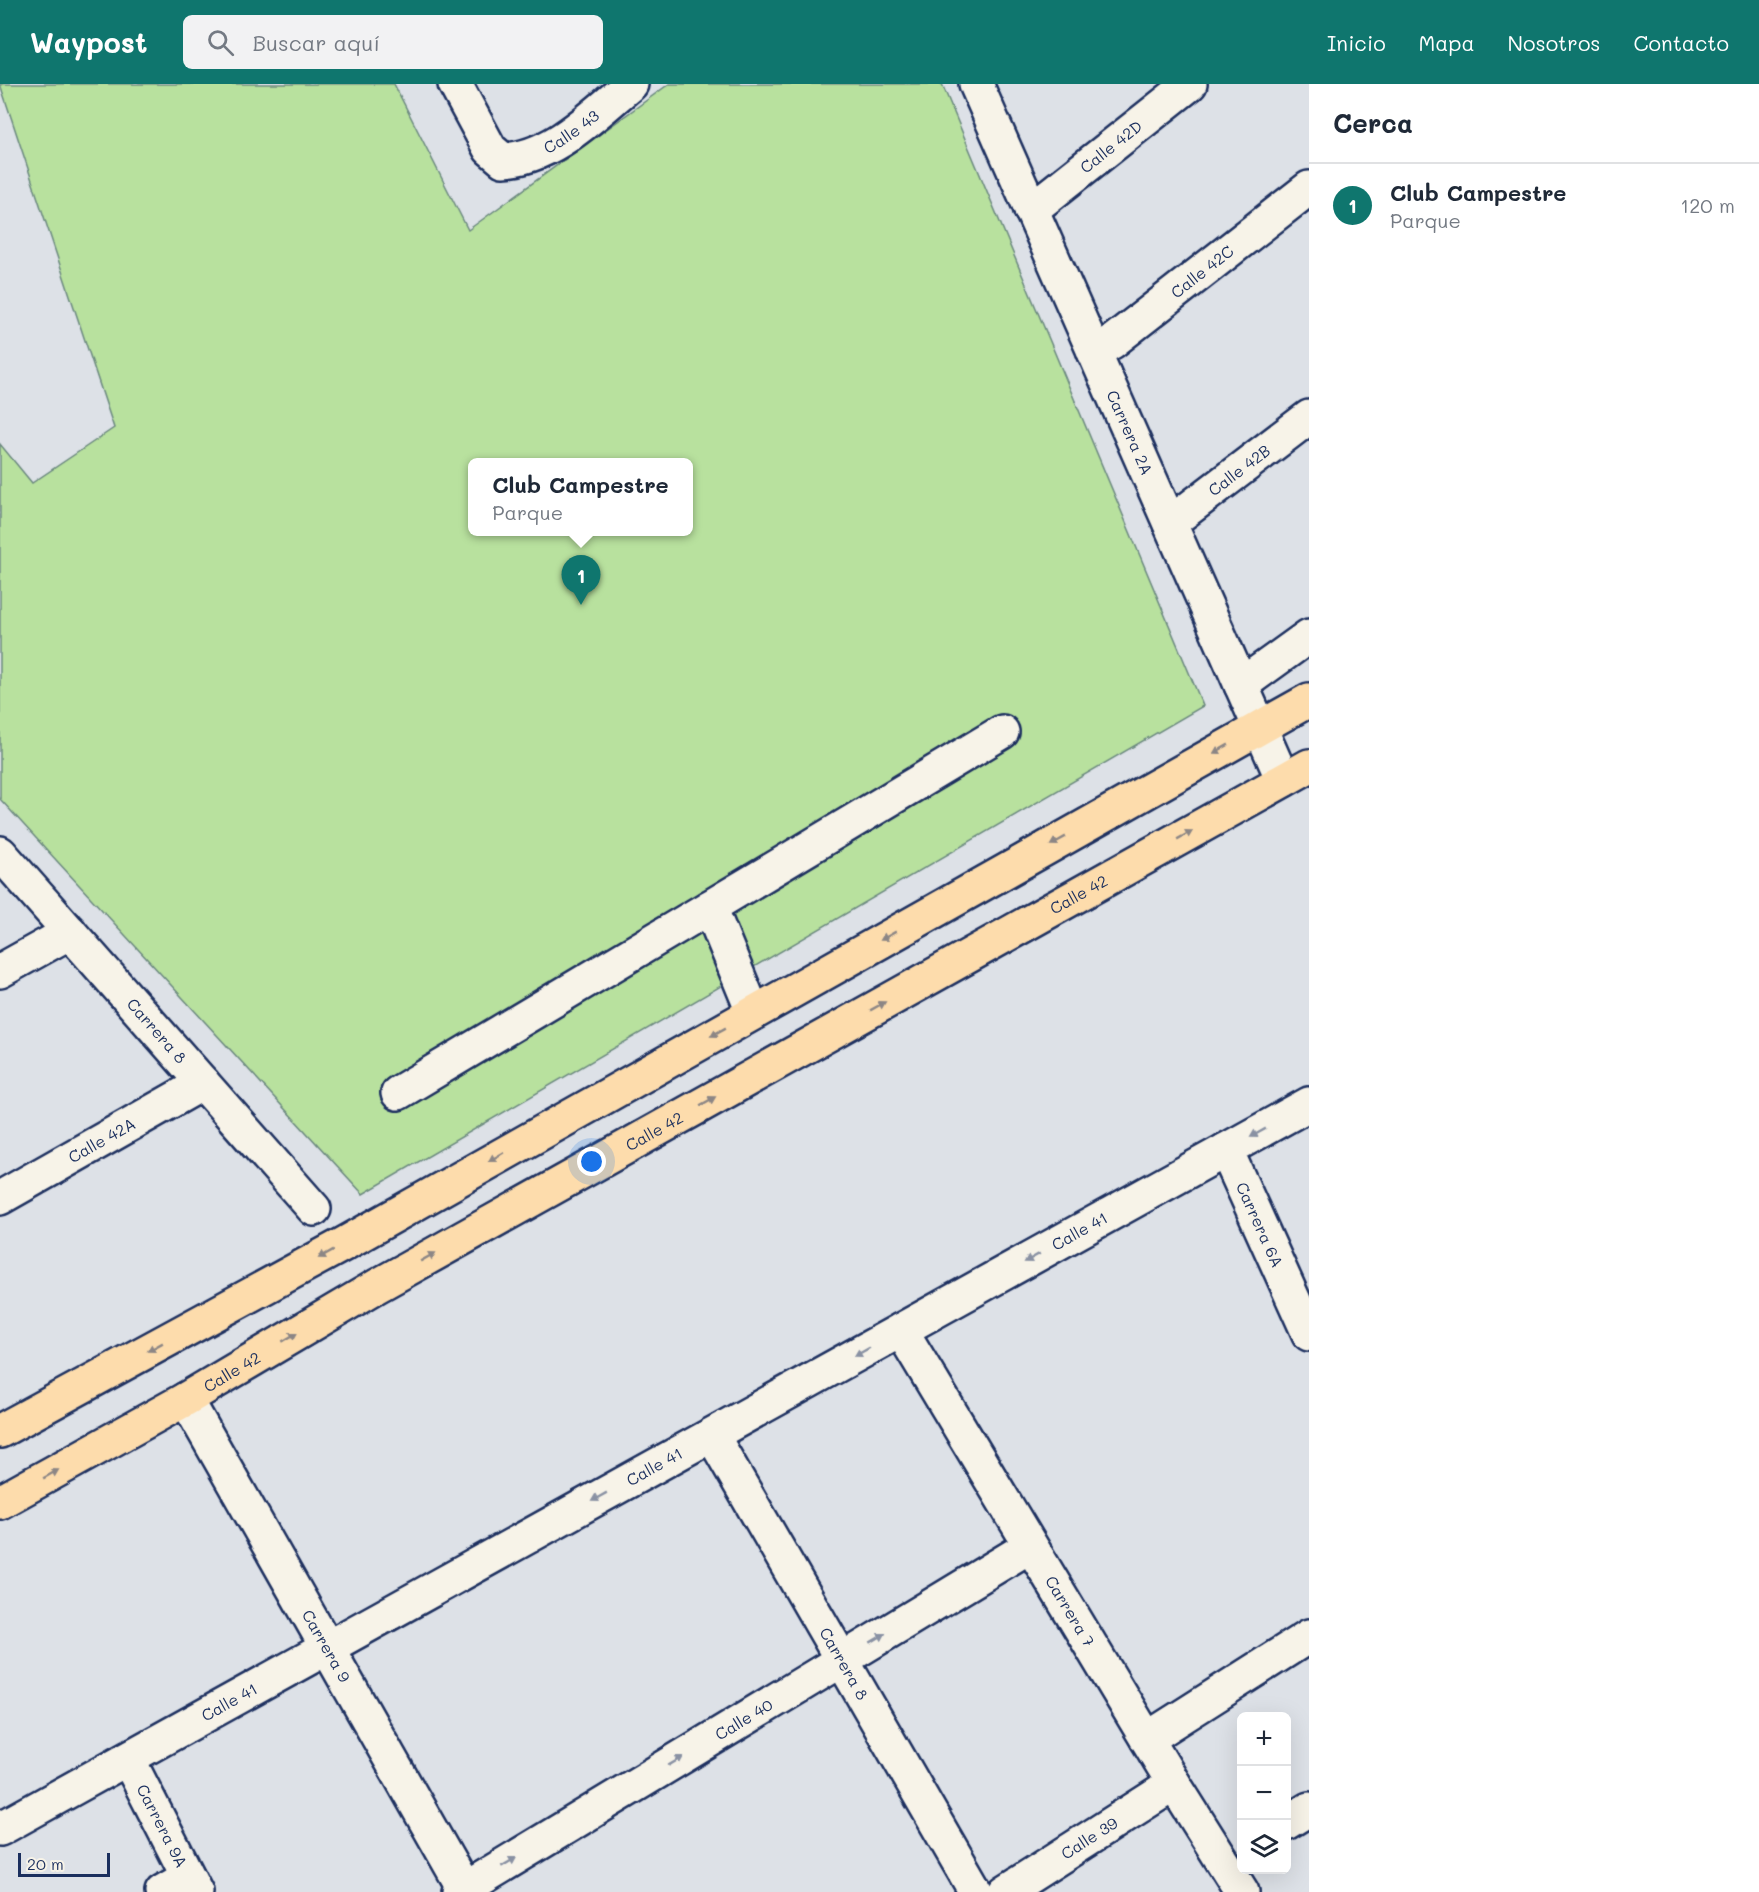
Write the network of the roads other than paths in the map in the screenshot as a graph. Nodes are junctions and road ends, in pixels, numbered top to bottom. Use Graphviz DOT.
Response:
graph roads {
  1 [pos="456,84"];
  2 [pos="631,84"];
  3 [pos="976,84"];
  4 [pos="1190,84"];
  5 [pos="1309,188"];
  6 [pos="1031,210"];
  7 [pos="1094,352"];
  8 [pos="1309,417"];
  9 [pos="1170,523"];
  10 [pos="1309,636"];
  11 [pos="1241,685"];
  12 [pos="1309,700"];
  13 [pos="1260,728"];
  14 [pos="1002,732"];
  15 [pos="1296,773"];
  16 [pos="0,853"];
  17 [pos="710,907"];
  18 [pos="70,932"];
  19 [pos="0,971"];
  20 [pos="753,1012"];
  21 [pos="203,1083"];
  22 [pos="399,1094"];
  23 [pos="1309,1104"];
  24 [pos="1226,1150"];
  25 [pos="0,1198"];
  26 [pos="314,1209"];
  27 [pos="901,1330"];
  28 [pos="1309,1334"];
  29 [pos="186,1399"];
  30 [pos="0,1431"];
  31 [pos="712,1435"];
  32 [pos="0,1502"];
  33 [pos="1030,1546"];
  34 [pos="1309,1636"];
  35 [pos="327,1648"];
  36 [pos="843,1659"];
  37 [pos="1147,1739"];
  38 [pos="128,1759"];
  39 [pos="1174,1784"];
  40 [pos="1309,1809"];
  41 [pos="1291,1820"];
  42 [pos="0,1829"];
  43 [pos="1232,1855"];
  44 [pos="182,1887"];
  45 [pos="463,1891"];
  46 [pos="976,1892"];
  47 [pos="1005,1892"];
  48 [pos="1242,1892"];
  1 -- 2 [label="street, Calle 43"];
  3 -- 6 [label="street, Carrera 2A"];
  4 -- 6 [label="street, Calle 42D"];
  5 -- 7 [label="street, Calle 42C"];
  6 -- 7 [label="street, Carrera 2A"];
  7 -- 9 [label="street, Carrera 2A"];
  8 -- 9 [label="street, Calle 42B"];
  9 -- 11 [label="street, Carrera 2A"];
  10 -- 11 [label="street"];
  11 -- 13 [label="street, Carrera 2A"];
  12 -- 13 [label="main road"];
  13 -- 15 [label="street, Carrera 2A"];
  13 -- 20 [label="main road, one-way"];
  14 -- 17 [label="street"];
  29 -- 15 [label="main road, Calle 42, one-way"];
  16 -- 18 [label="street, Carrera 8"];
  17 -- 20 [label="street"];
  17 -- 22 [label="street"];
  18 -- 19 [label="street"];
  18 -- 21 [label="street, Carrera 8"];
  20 -- 30 [label="main road, one-way"];
  21 -- 25 [label="street, Calle 42A"];
  21 -- 26 [label="street, Carrera 8"];
  23 -- 24 [label="street, Calle 41, one-way"];
  24 -- 27 [label="street, Calle 41, one-way"];
  24 -- 28 [label="street, Carrera 6A"];
  27 -- 31 [label="street, Calle 41, one-way"];
  27 -- 33 [label="street, Carrera 7"];
  32 -- 29 [label="main road, Calle 42, one-way"];
  29 -- 35 [label="street, Carrera 9"];
  31 -- 35 [label="street, Calle 41, one-way"];
  31 -- 36 [label="street, Carrera 8"];
  36 -- 33 [label="street, Calle 40, one-way"];
  33 -- 37 [label="street, Carrera 7"];
  34 -- 37 [label="street"];
  35 -- 38 [label="street, Calle 41"];
  35 -- 45 [label="street, Carrera 9"];
  45 -- 36 [label="street, Calle 40, one-way"];
  36 -- 46 [label="street, Carrera 8"];
  37 -- 39 [label="street, Carrera 7"];
  38 -- 42 [label="street, Calle 41"];
  38 -- 44 [label="street, Carrera 9A"];
  39 -- 43 [label="street, Carrera 7"];
  39 -- 47 [label="street, Calle 39"];
  40 -- 41 [label="street"];
  43 -- 48 [label="street, Carrera 7"];
}
